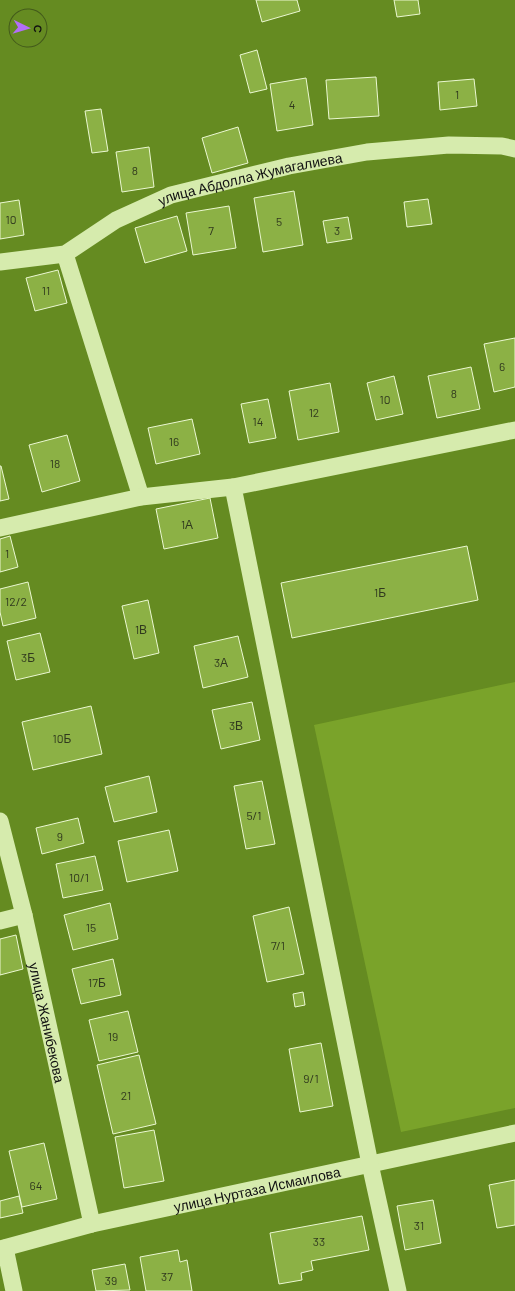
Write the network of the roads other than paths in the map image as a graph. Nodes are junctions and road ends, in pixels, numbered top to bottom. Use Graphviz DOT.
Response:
graph roads {
  1 [pos="515,149"];
  2 [pos="65,254"];
  3 [pos="0,262"];
  4 [pos="515,430"];
  5 [pos="233,487"];
  6 [pos="141,497"];
  7 [pos="0,528"];
  8 [pos="0,821"];
  9 [pos="24,915"];
  10 [pos="0,921"];
  11 [pos="515,1133"];
  12 [pos="370,1164"];
  13 [pos="92,1224"];
  14 [pos="3,1249"];
  15 [pos="14,1291"];
  16 [pos="398,1291"];
  1 -- 2 [label="street, улица Абдолла Жумагалиева"];
  2 -- 3 [label="street, улица Абдолла Жумагалиева"];
  2 -- 6 [label="street"];
  4 -- 5 [label="street"];
  5 -- 6 [label="street"];
  5 -- 12 [label="street"];
  6 -- 7 [label="street"];
  8 -- 9 [label="street, улица Жанибекова"];
  9 -- 10 [label="street"];
  9 -- 13 [label="street, улица Жанибекова"];
  11 -- 12 [label="street, улица Нуртаза Исмаилова"];
  12 -- 13 [label="street, улица Нуртаза Исмаилова"];
  12 -- 16 [label="street"];
  13 -- 14 [label="street, улица Нуртаза Исмаилова"];
  14 -- 15 [label="street"];
}
